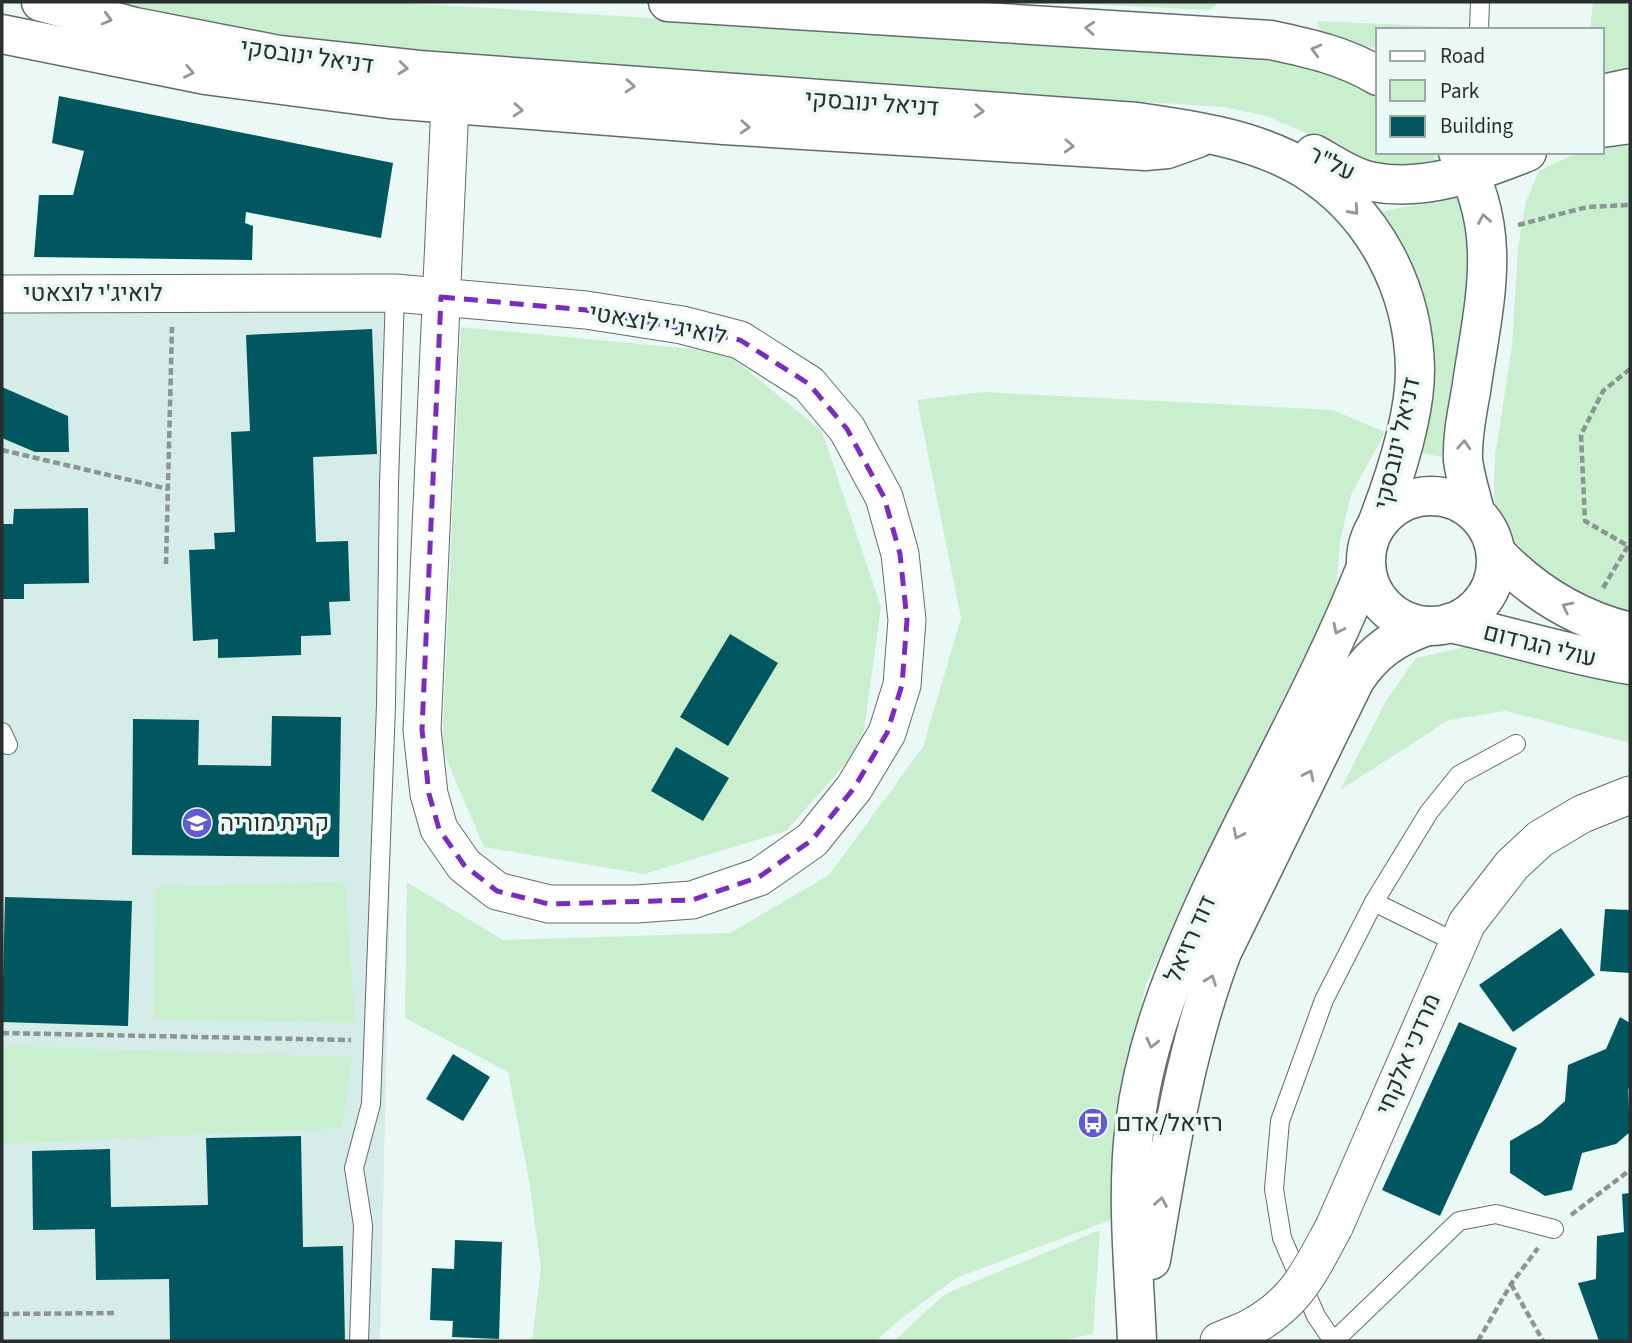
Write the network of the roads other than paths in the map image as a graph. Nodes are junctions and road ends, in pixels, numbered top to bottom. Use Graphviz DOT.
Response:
graph roads {
  1 [pos="41,2"];
  2 [pos="668,2"];
  3 [pos="1480,2"];
  4 [pos="1479,28"];
  5 [pos="2,34"];
  6 [pos="1376,75"];
  7 [pos="1630,88"];
  8 [pos="1604,94"];
  9 [pos="450,104"];
  10 [pos="1137,122"];
  11 [pos="1630,124"];
  12 [pos="1604,128"];
  13 [pos="1206,134"];
  14 [pos="1516,154"];
  15 [pos="1465,163"];
  16 [pos="2,293"];
  17 [pos="395,293"];
  18 [pos="441,297"];
  19 [pos="1475,512"];
  20 [pos="1377,524"];
  21 [pos="1496,553"];
  22 [pos="1366,567"];
  23 [pos="1438,624"];
  24 [pos="1630,632"];
  25 [pos="1630,665"];
  26 [pos="1516,744"];
  27 [pos="1630,795"];
  28 [pos="1374,902"];
  29 [pos="1457,943"];
  30 [pos="1553,1229"];
  31 [pos="1233,1335"];
  32 [pos="359,1341"];
  33 [pos="1137,1341"];
  34 [pos="1333,1341"];
  1 -- 10 [label="street, דניאל ינובסקי, one-way"];
  6 -- 2 [label="street, one-way"];
  3 -- 4 [label="lane"];
  5 -- 9 [label="street, one-way"];
  7 -- 8 [label="street"];
  9 -- 13 [label="street, one-way"];
  9 -- 18 [label="street, לואיג'י לוצאטי"];
  10 -- 13 [label="street, דניאל ינובסקי"];
  10 -- 15 [label="street, על\"ר"];
  11 -- 12 [label="street"];
  13 -- 20 [label="street, דניאל ינובסקי, one-way"];
  14 -- 15 [label="street, על\"ר"];
  19 -- 15 [label="street, one-way"];
  16 -- 17 [label="street, לואיג'י לוצאטי"];
  17 -- 18 [label="street, לואיג'י לוצאטי"];
  17 -- 32 [label="lane"];
  18 -- 18 [label="street, לואיג'י לוצאטי"];
  19 -- 20 [label="street"];
  19 -- 21 [label="street"];
  20 -- 22 [label="street"];
  21 -- 23 [label="street"];
  24 -- 21 [label="street, עולי הגרדום, one-way"];
  22 -- 23 [label="street"];
  22 -- 33 [label="street, דוד רזיאל, one-way"];
  23 -- 25 [label="street, עולי הגרדום"];
  33 -- 23 [label="street, דוד רזיאל, one-way"];
  26 -- 28 [label="lane"];
  27 -- 29 [label="street, מרדכי אלקחי"];
  28 -- 29 [label="lane"];
  28 -- 34 [label="lane"];
  29 -- 31 [label="street, מרדכי אלקחי, bridge"];
  30 -- 34 [label="lane"];
}
